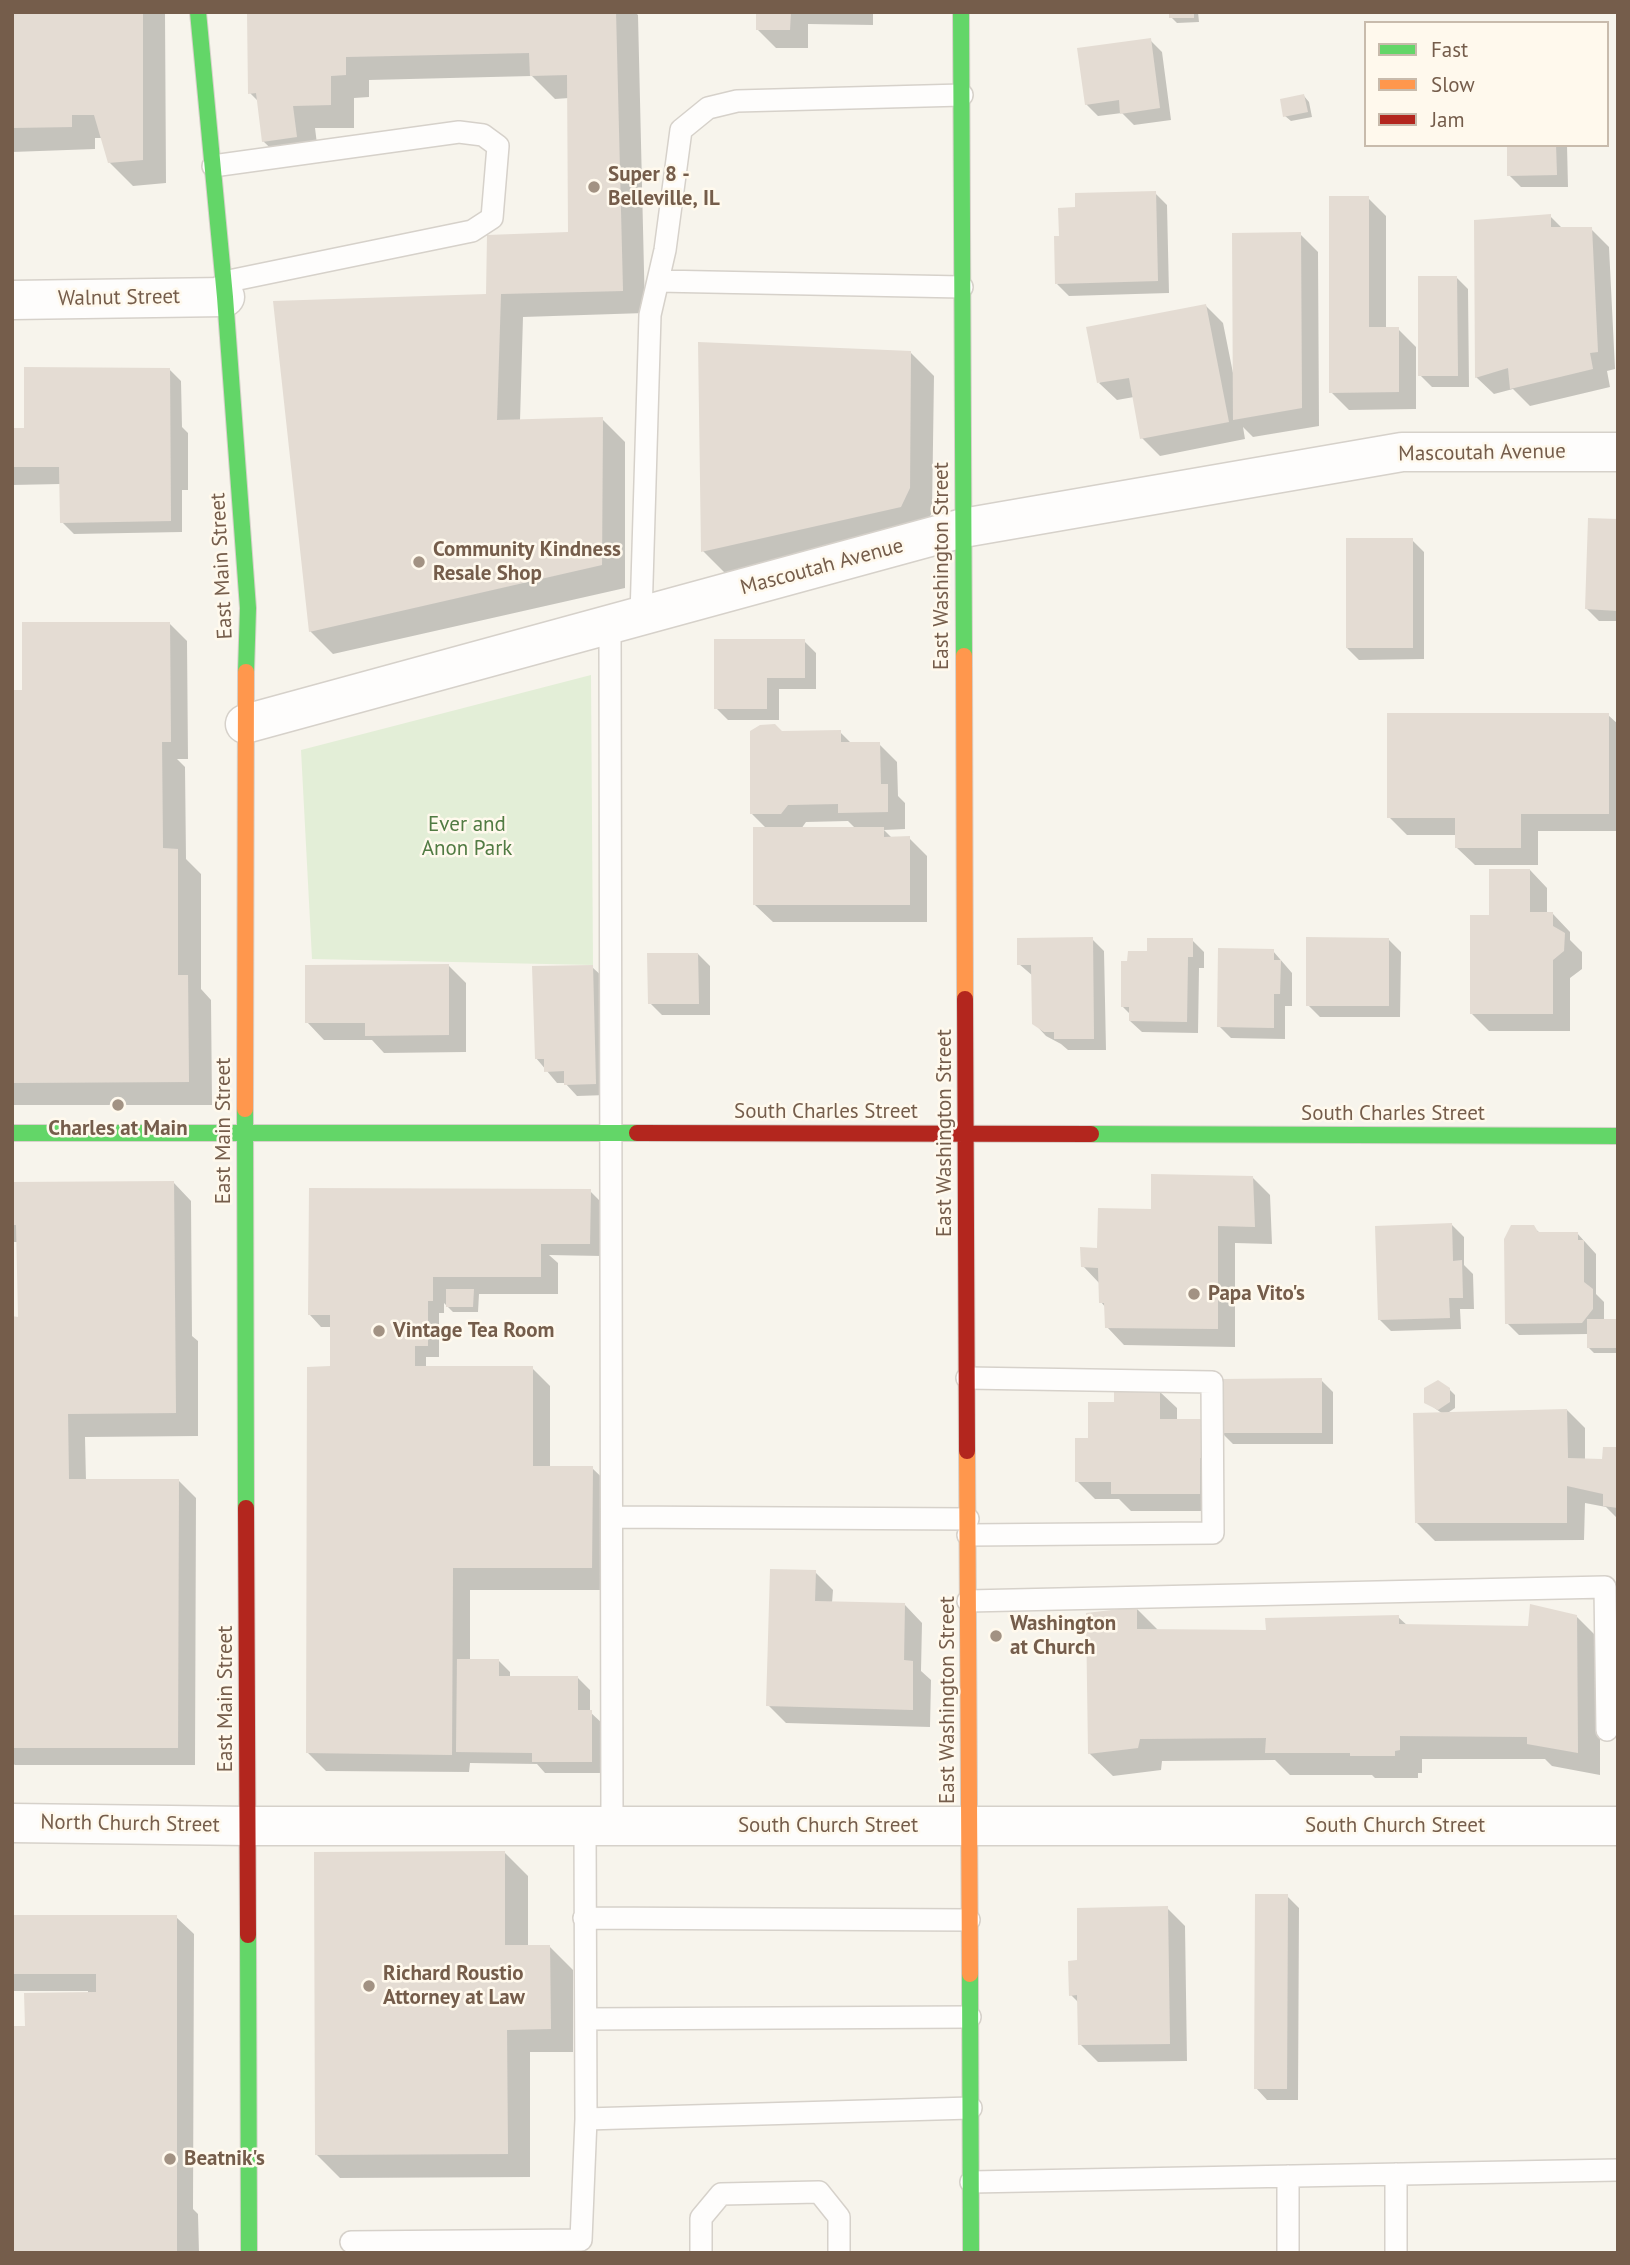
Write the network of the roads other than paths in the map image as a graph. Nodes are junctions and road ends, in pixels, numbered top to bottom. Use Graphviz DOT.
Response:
graph roads {
  1 [pos="198,12"];
  2 [pos="961,12"];
  3 [pos="962,95"];
  4 [pos="213,166"];
  5 [pos="658,281"];
  6 [pos="962,287"];
  7 [pos="225,289"];
  8 [pos="12,300"];
  9 [pos="1618,452"];
  10 [pos="963,528"];
  11 [pos="625,620"];
  12 [pos="245,724"];
  13 [pos="12,1132"];
  14 [pos="245,1132"];
  15 [pos="612,1132"];
  16 [pos="966,1132"];
  17 [pos="1618,1136"];
  18 [pos="967,1378"];
  19 [pos="612,1517"];
  20 [pos="968,1527"];
  21 [pos="968,1601"];
  22 [pos="1607,1730"];
  23 [pos="12,1823"];
  24 [pos="248,1826"];
  25 [pos="599,1826"];
  26 [pos="969,1826"];
  27 [pos="1618,1826"];
  28 [pos="584,1918"];
  29 [pos="969,1920"];
  30 [pos="970,2017"];
  31 [pos="586,2019"];
  32 [pos="971,2108"];
  33 [pos="586,2119"];
  34 [pos="1618,2170"];
  35 [pos="1396,2174"];
  36 [pos="1288,2176"];
  37 [pos="971,2182"];
  38 [pos="351,2242"];
  39 [pos="249,2253"];
  40 [pos="701,2253"];
  41 [pos="839,2253"];
  42 [pos="971,2253"];
  43 [pos="1288,2253"];
  44 [pos="1396,2253"];
  1 -- 4 [label="street, East Main Street"];
  2 -- 3 [label="street, East Washington Street"];
  3 -- 5 [label="lane"];
  3 -- 6 [label="street, East Washington Street"];
  4 -- 7 [label="street, East Main Street"];
  4 -- 7 [label="lane"];
  5 -- 6 [label="lane"];
  5 -- 11 [label="lane"];
  6 -- 10 [label="street, East Washington Street"];
  7 -- 8 [label="street, Walnut Street"];
  7 -- 12 [label="street, East Main Street"];
  9 -- 10 [label="street, Mascoutah Avenue"];
  10 -- 11 [label="street, Mascoutah Avenue"];
  10 -- 16 [label="street, East Washington Street"];
  11 -- 12 [label="street, Mascoutah Avenue"];
  11 -- 15 [label="lane"];
  12 -- 14 [label="street, East Main Street"];
  13 -- 14 [label="street, South Charles Street"];
  14 -- 15 [label="street, South Charles Street"];
  14 -- 24 [label="street, East Main Street"];
  15 -- 16 [label="street, South Charles Street"];
  15 -- 19 [label="lane"];
  16 -- 17 [label="street, South Charles Street"];
  16 -- 18 [label="street, East Washington Street"];
  18 -- 20 [label="street, East Washington Street"];
  18 -- 20 [label="lane"];
  19 -- 20 [label="lane"];
  19 -- 25 [label="lane"];
  20 -- 21 [label="street, East Washington Street"];
  21 -- 22 [label="lane"];
  21 -- 26 [label="street, East Washington Street"];
  23 -- 24 [label="street, North Church Street"];
  24 -- 25 [label="street, South Church Street"];
  24 -- 39 [label="street, East Main Street"];
  25 -- 26 [label="street, South Church Street"];
  25 -- 28 [label="lane"];
  26 -- 27 [label="street, South Church Street"];
  26 -- 29 [label="street, East Washington Street"];
  28 -- 29 [label="lane"];
  28 -- 31 [label="lane"];
  29 -- 30 [label="street, East Washington Street"];
  30 -- 31 [label="lane"];
  30 -- 32 [label="street, East Washington Street"];
  31 -- 33 [label="lane"];
  32 -- 33 [label="lane"];
  32 -- 37 [label="street, East Washington Street"];
  33 -- 38 [label="lane"];
  34 -- 35 [label="lane"];
  35 -- 36 [label="lane"];
  35 -- 44 [label="lane"];
  36 -- 37 [label="lane"];
  36 -- 43 [label="lane"];
  37 -- 42 [label="street, East Washington Street"];
  40 -- 41 [label="lane"];
}
